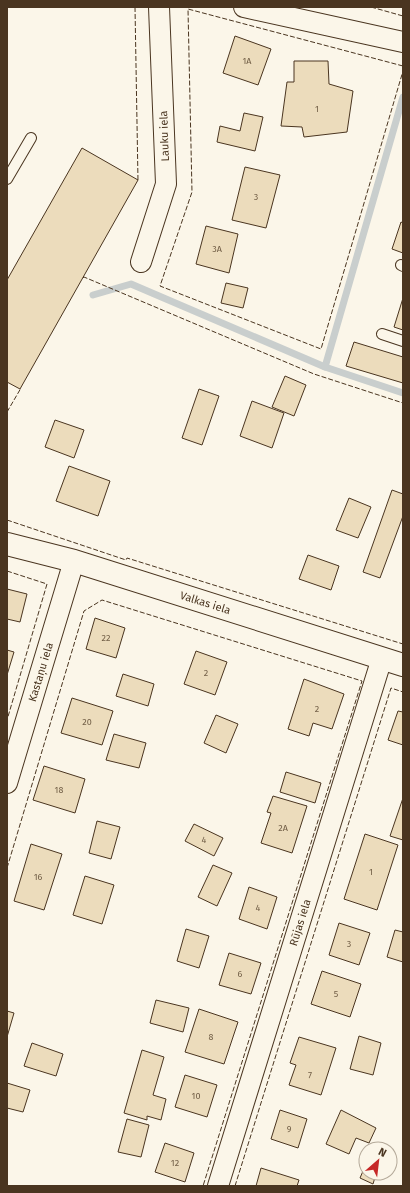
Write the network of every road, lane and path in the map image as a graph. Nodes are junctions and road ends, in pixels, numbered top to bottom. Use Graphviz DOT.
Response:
graph roads {
  1 [pos="159,7"];
  2 [pos="244,7"];
  3 [pos="403,42"];
  4 [pos="31,138"];
  5 [pos="7,179"];
  6 [pos="142,262"];
  7 [pos="382,334"];
  8 [pos="403,341"];
  9 [pos="7,544"];
  10 [pos="74,561"];
  11 [pos="382,658"];
  12 [pos="403,665"];
  13 [pos="7,783"];
  14 [pos="218,1186"];
  1 -- 6 [label="street, Lauku iela"];
  2 -- 3 [label="street"];
  4 -- 5 [label="lane"];
  7 -- 8 [label="lane"];
  9 -- 10 [label="main road, Valkas iela"];
  10 -- 11 [label="main road, Valkas iela"];
  10 -- 13 [label="street, Kastaņu iela"];
  11 -- 12 [label="main road, Valkas iela"];
  11 -- 14 [label="street, Rūjas iela"];
}
